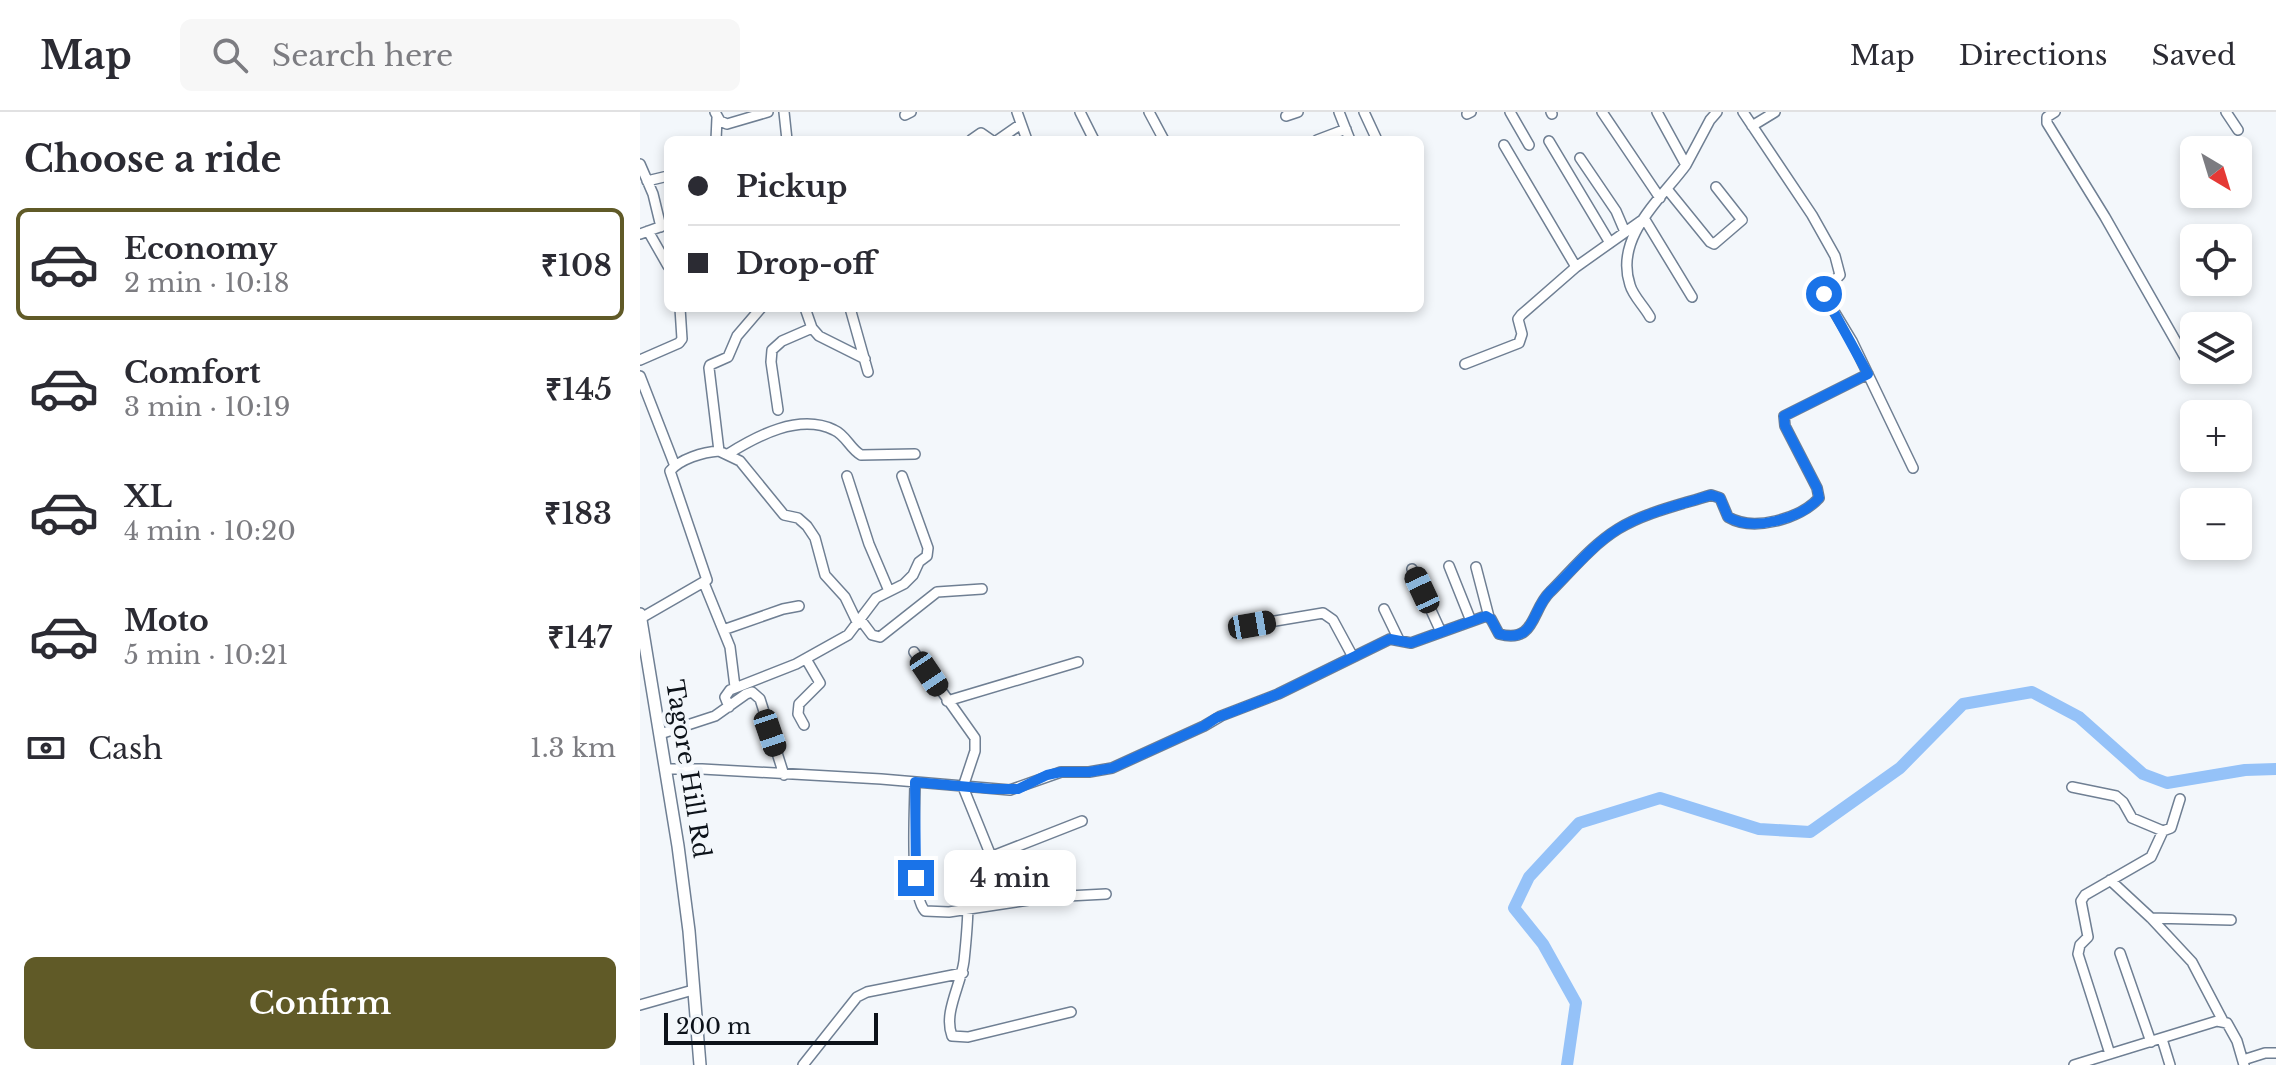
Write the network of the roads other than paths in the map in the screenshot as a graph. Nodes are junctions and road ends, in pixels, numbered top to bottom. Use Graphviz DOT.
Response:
graph roads {
  1 [pos="768,112"];
  2 [pos="784,112"];
  3 [pos="1017,112"];
  4 [pos="1080,112"];
  5 [pos="1149,112"];
  6 [pos="1298,112"];
  7 [pos="1339,112"];
  8 [pos="1364,112"];
  9 [pos="1510,112"];
  10 [pos="1602,112"];
  11 [pos="1657,112"];
  12 [pos="1717,112"];
  13 [pos="1743,112"];
  14 [pos="1775,112"];
  15 [pos="2055,112"];
  16 [pos="2226,112"];
  17 [pos="716,115"];
  18 [pos="1286,116"];
  19 [pos="1021,124"];
  20 [pos="1752,126"];
  21 [pos="1346,129"];
  22 [pos="2238,130"];
  23 [pos="716,136"];
  24 [pos="787,136"];
  25 [pos="1004,136"];
  26 [pos="1026,136"];
  27 [pos="1092,136"];
  28 [pos="1162,136"];
  29 [pos="1328,136"];
  30 [pos="1349,136"];
  31 [pos="1375,136"];
  32 [pos="1549,141"];
  33 [pos="1504,145"];
  34 [pos="1529,145"];
  35 [pos="1580,158"];
  36 [pos="640,164"];
  37 [pos="1686,165"];
  38 [pos="664,177"];
  39 [pos="647,181"];
  40 [pos="1716,187"];
  41 [pos="1667,189"];
  42 [pos="1660,198"];
  43 [pos="1643,219"];
  44 [pos="664,226"];
  45 [pos="1625,232"];
  46 [pos="644,233"];
  47 [pos="1610,243"];
  48 [pos="664,260"];
  49 [pos="1576,267"];
  50 [pos="1692,297"];
  51 [pos="680,312"];
  52 [pos="758,312"];
  53 [pos="806,312"];
  54 [pos="851,312"];
  55 [pos="1650,317"];
  56 [pos="812,328"];
  57 [pos="2180,349"];
  58 [pos="865,359"];
  59 [pos="640,360"];
  60 [pos="1465,364"];
  61 [pos="868,372"];
  62 [pos="1868,374"];
  63 [pos="640,376"];
  64 [pos="778,410"];
  65 [pos="724,452"];
  66 [pos="915,454"];
  67 [pos="675,466"];
  68 [pos="1913,468"];
  69 [pos="847,476"];
  70 [pos="902,476"];
  71 [pos="1449,566"];
  72 [pos="1476,567"];
  73 [pos="1412,569"];
  74 [pos="704,583"];
  75 [pos="982,589"];
  76 [pos="889,591"];
  77 [pos="799,606"];
  78 [pos="1384,609"];
  79 [pos="640,616"];
  80 [pos="1489,617"];
  81 [pos="859,621"];
  82 [pos="1471,621"];
  83 [pos="1234,628"];
  84 [pos="723,630"];
  85 [pos="1441,632"];
  86 [pos="1399,640"];
  87 [pos="914,652"];
  88 [pos="1353,657"];
  89 [pos="806,659"];
  90 [pos="1078,662"];
  91 [pos="735,687"];
  92 [pos="947,701"];
  93 [pos="729,707"];
  94 [pos="804,725"];
  95 [pos="660,734"];
  96 [pos="665,769"];
  97 [pos="787,775"];
  98 [pos="915,782"];
  99 [pos="963,787"];
  100 [pos="2072,787"];
  101 [pos="2180,799"];
  102 [pos="1082,821"];
  103 [pos="2163,831"];
  104 [pos="991,856"];
  105 [pos="2110,880"];
  106 [pos="1106,894"];
  107 [pos="968,910"];
  108 [pos="2151,918"];
  109 [pos="2231,920"];
  110 [pos="2120,953"];
  111 [pos="963,973"];
  112 [pos="693,990"];
  113 [pos="640,1005"];
  114 [pos="1071,1012"];
  115 [pos="2223,1021"];
  116 [pos="2157,1041"];
  117 [pos="2276,1053"];
  118 [pos="2110,1054"];
  119 [pos="2243,1063"];
  120 [pos="700,1065"];
  121 [pos="803,1065"];
  122 [pos="2074,1065"];
  123 [pos="2170,1065"];
  1 -- 17 [label="street"];
  2 -- 24 [label="street"];
  3 -- 19 [label="street"];
  4 -- 27 [label="street"];
  5 -- 28 [label="street"];
  6 -- 18 [label="street"];
  7 -- 21 [label="street"];
  8 -- 31 [label="street"];
  9 -- 34 [label="street"];
  10 -- 42 [label="street"];
  11 -- 37 [label="street"];
  12 -- 37 [label="street"];
  13 -- 20 [label="street"];
  14 -- 20 [label="street"];
  15 -- 57 [label="street"];
  16 -- 22 [label="street"];
  17 -- 23 [label="street"];
  19 -- 25 [label="street"];
  19 -- 26 [label="street"];
  20 -- 62 [label="street"];
  21 -- 29 [label="street"];
  21 -- 30 [label="street"];
  32 -- 47 [label="street"];
  33 -- 49 [label="street"];
  35 -- 45 [label="street"];
  36 -- 39 [label="street"];
  37 -- 41 [label="street"];
  38 -- 39 [label="street"];
  39 -- 44 [label="street"];
  40 -- 41 [label="street"];
  41 -- 42 [label="street"];
  42 -- 43 [label="street"];
  43 -- 45 [label="street"];
  43 -- 50 [label="street"];
  43 -- 55 [label="street"];
  44 -- 46 [label="street"];
  45 -- 47 [label="street"];
  46 -- 48 [label="street"];
  47 -- 49 [label="street"];
  49 -- 60 [label="street"];
  51 -- 59 [label="street"];
  52 -- 65 [label="street"];
  53 -- 56 [label="street"];
  54 -- 58 [label="street"];
  56 -- 58 [label="street"];
  56 -- 64 [label="street"];
  58 -- 61 [label="street"];
  62 -- 68 [label="street"];
  62 -- 80 [label="street"];
  63 -- 67 [label="street"];
  65 -- 66 [label="street"];
  65 -- 67 [label="street"];
  65 -- 81 [label="street"];
  67 -- 74 [label="street"];
  69 -- 76 [label="street"];
  70 -- 76 [label="street"];
  71 -- 82 [label="street"];
  72 -- 80 [label="street"];
  73 -- 85 [label="street"];
  74 -- 79 [label="street"];
  74 -- 84 [label="street"];
  75 -- 81 [label="street"];
  76 -- 81 [label="street"];
  77 -- 84 [label="street"];
  78 -- 86 [label="street"];
  79 -- 95 [label="main road, Tagore Hill Rd"];
  80 -- 82 [label="street"];
  81 -- 89 [label="street"];
  82 -- 85 [label="street"];
  83 -- 88 [label="street"];
  84 -- 91 [label="street"];
  85 -- 86 [label="street"];
  86 -- 88 [label="street"];
  87 -- 92 [label="street"];
  88 -- 99 [label="street"];
  89 -- 91 [label="street"];
  89 -- 94 [label="street"];
  90 -- 92 [label="street"];
  91 -- 93 [label="street"];
  92 -- 99 [label="street"];
  93 -- 95 [label="street"];
  93 -- 97 [label="street"];
  95 -- 96 [label="main road, Tagore Hill Rd"];
  96 -- 97 [label="street"];
  96 -- 112 [label="main road, Tagore Hill Rd"];
  97 -- 98 [label="street"];
  98 -- 99 [label="street"];
  98 -- 107 [label="street"];
  99 -- 104 [label="street"];
  100 -- 103 [label="street"];
  101 -- 103 [label="street"];
  102 -- 104 [label="street"];
  103 -- 105 [label="street"];
  104 -- 107 [label="street"];
  105 -- 108 [label="street"];
  105 -- 118 [label="street"];
  106 -- 107 [label="street"];
  107 -- 111 [label="street"];
  108 -- 109 [label="street"];
  108 -- 115 [label="street"];
  110 -- 116 [label="street"];
  111 -- 114 [label="street"];
  111 -- 121 [label="street"];
  112 -- 113 [label="street"];
  112 -- 120 [label="main road, Tagore Hill Rd"];
  115 -- 116 [label="street"];
  115 -- 119 [label="street"];
  116 -- 118 [label="street"];
  116 -- 123 [label="street"];
  117 -- 119 [label="street"];
  118 -- 122 [label="street"];
}
